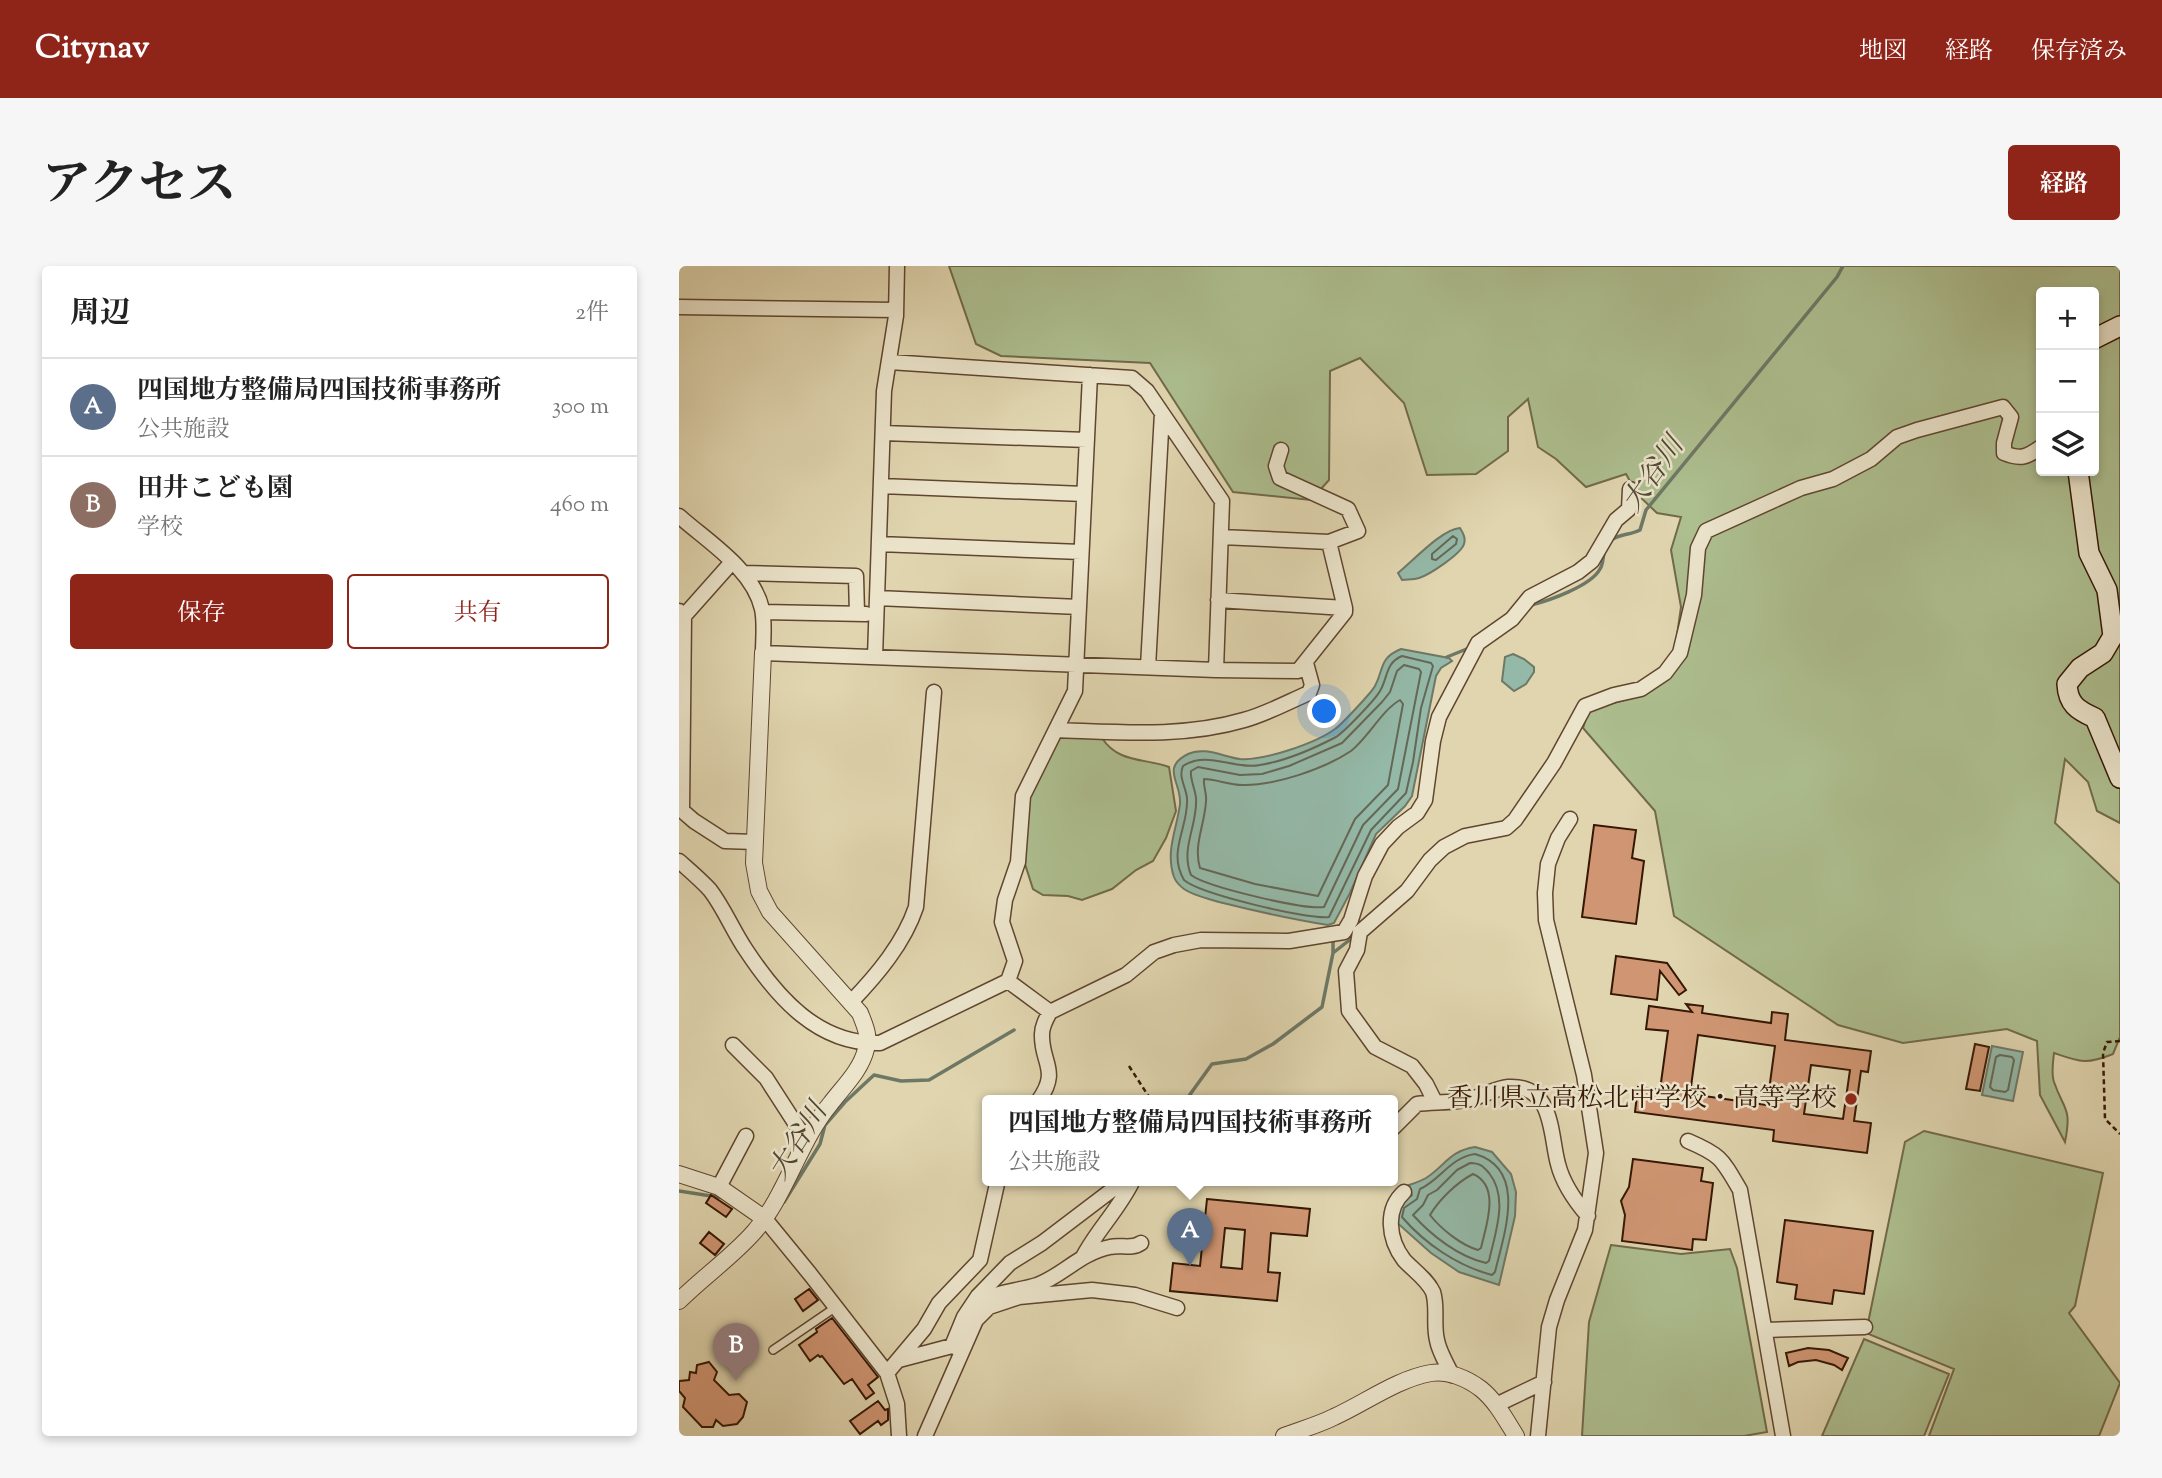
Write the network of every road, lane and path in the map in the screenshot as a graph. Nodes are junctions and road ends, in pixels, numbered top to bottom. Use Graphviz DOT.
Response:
graph roads {
  1 [pos="897,266"];
  2 [pos="679,307"];
  3 [pos="896,310"];
  4 [pos="2120,326"];
  5 [pos="2099,337"];
  6 [pos="889,362"];
  7 [pos="1090,375"];
  8 [pos="1162,413"];
  9 [pos="883,433"];
  10 [pos="1087,440"];
  11 [pos="1281,450"];
  12 [pos="2036,451"];
  13 [pos="2079,476"];
  14 [pos="881,486"];
  15 [pos="1630,489"];
  16 [pos="1084,494"];
  17 [pos="679,516"];
  18 [pos="1221,537"];
  19 [pos="1329,542"];
  20 [pos="879,544"];
  21 [pos="1081,552"];
  22 [pos="737,568"];
  23 [pos="877,598"];
  24 [pos="1218,600"];
  25 [pos="1079,607"];
  26 [pos="1345,608"];
  27 [pos="763,612"];
  28 [pos="682,613"];
  29 [pos="857,614"];
  30 [pos="876,614"];
  31 [pos="763,653"];
  32 [pos="875,657"];
  33 [pos="1306,663"];
  34 [pos="1076,664"];
  35 [pos="1148,667"];
  36 [pos="1216,670"];
  37 [pos="934,691"];
  38 [pos="1056,730"];
  39 [pos="2120,778"];
  40 [pos="681,809"];
  41 [pos="1570,820"];
  42 [pos="755,842"];
  43 [pos="679,860"];
  44 [pos="1360,932"];
  45 [pos="1344,933"];
  46 [pos="1008,981"];
  47 [pos="851,1002"];
  48 [pos="1050,1012"];
  49 [pos="2120,1041"];
  50 [pos="867,1044"];
  51 [pos="733,1045"];
  52 [pos="1129,1066"];
  53 [pos="1042,1095"];
  54 [pos="1148,1095"];
  55 [pos="1435,1102"];
  56 [pos="1398,1123"];
  57 [pos="2120,1134"];
  58 [pos="746,1136"];
  59 [pos="806,1140"];
  60 [pos="1688,1140"];
  61 [pos="679,1174"];
  62 [pos="995,1186"];
  63 [pos="1117,1186"];
  64 [pos="1130,1186"];
  65 [pos="722,1189"];
  66 [pos="1404,1192"];
  67 [pos="1588,1216"];
  68 [pos="765,1219"];
  69 [pos="1141,1243"];
  70 [pos="1083,1256"];
  71 [pos="679,1301"];
  72 [pos="972,1304"];
  73 [pos="835,1307"];
  74 [pos="1177,1308"];
  75 [pos="1865,1326"];
  76 [pos="1765,1330"];
  77 [pos="958,1348"];
  78 [pos="773,1350"];
  79 [pos="899,1360"];
  80 [pos="887,1373"];
  81 [pos="1451,1375"];
  82 [pos="1544,1382"];
  83 [pos="1496,1405"];
  84 [pos="899,1436"];
  85 [pos="925,1436"];
  86 [pos="1284,1436"];
  87 [pos="1516,1436"];
  88 [pos="1538,1436"];
  89 [pos="1783,1436"];
  1 -- 3 [label="street"];
  2 -- 3 [label="street"];
  3 -- 6 [label="street"];
  4 -- 5 [label="main road"];
  6 -- 7 [label="street"];
  6 -- 9 [label="street"];
  7 -- 8 [label="street"];
  7 -- 10 [label="street"];
  8 -- 18 [label="street"];
  8 -- 35 [label="street"];
  9 -- 10 [label="street"];
  9 -- 14 [label="street"];
  10 -- 16 [label="street"];
  11 -- 19 [label="street"];
  12 -- 44 [label="street"];
  13 -- 39 [label="main road"];
  14 -- 16 [label="street"];
  14 -- 20 [label="street"];
  15 -- 45 [label="street"];
  16 -- 21 [label="street"];
  17 -- 22 [label="street"];
  18 -- 19 [label="street"];
  18 -- 24 [label="street"];
  19 -- 26 [label="street"];
  20 -- 21 [label="street"];
  20 -- 23 [label="street"];
  21 -- 25 [label="street"];
  22 -- 27 [label="street"];
  22 -- 28 [label="street"];
  22 -- 29 [label="street"];
  23 -- 25 [label="street"];
  23 -- 30 [label="street"];
  24 -- 26 [label="street"];
  24 -- 36 [label="street"];
  25 -- 34 [label="street"];
  26 -- 33 [label="street"];
  27 -- 29 [label="street"];
  27 -- 31 [label="street"];
  28 -- 40 [label="street"];
  29 -- 30 [label="street"];
  30 -- 32 [label="street"];
  31 -- 32 [label="street"];
  31 -- 42 [label="street"];
  32 -- 34 [label="street"];
  33 -- 36 [label="street"];
  33 -- 38 [label="street"];
  34 -- 35 [label="street"];
  34 -- 38 [label="street"];
  35 -- 36 [label="street"];
  37 -- 47 [label="street"];
  38 -- 46 [label="street"];
  40 -- 42 [label="street"];
  41 -- 67 [label="street"];
  42 -- 47 [label="street"];
  43 -- 50 [label="street"];
  44 -- 45 [label="street"];
  44 -- 55 [label="street"];
  45 -- 48 [label="street"];
  46 -- 48 [label="street"];
  46 -- 50 [label="street"];
  47 -- 50 [label="street"];
  48 -- 53 [label="street"];
  49 -- 57 [label="path"];
  50 -- 59 [label="street"];
  51 -- 59 [label="street"];
  52 -- 54 [label="path"];
  55 -- 56 [label="street"];
  55 -- 67 [label="street"];
  58 -- 65 [label="street"];
  59 -- 68 [label="street"];
  60 -- 76 [label="street"];
  61 -- 65 [label="street"];
  62 -- 79 [label="street"];
  63 -- 72 [label="street"];
  64 -- 70 [label="street"];
  65 -- 68 [label="street"];
  66 -- 81 [label="street"];
  67 -- 82 [label="street"];
  68 -- 71 [label="street"];
  68 -- 73 [label="street"];
  69 -- 70 [label="street"];
  70 -- 72 [label="street"];
  72 -- 77 [label="street"];
  73 -- 78 [label="lane"];
  73 -- 80 [label="street"];
  74 -- 77 [label="street"];
  75 -- 76 [label="street"];
  76 -- 89 [label="street"];
  77 -- 79 [label="street"];
  77 -- 85 [label="street"];
  79 -- 80 [label="street"];
  80 -- 84 [label="street"];
  81 -- 83 [label="street"];
  81 -- 86 [label="street"];
  82 -- 83 [label="street"];
  82 -- 88 [label="street"];
  83 -- 87 [label="street"];
}
